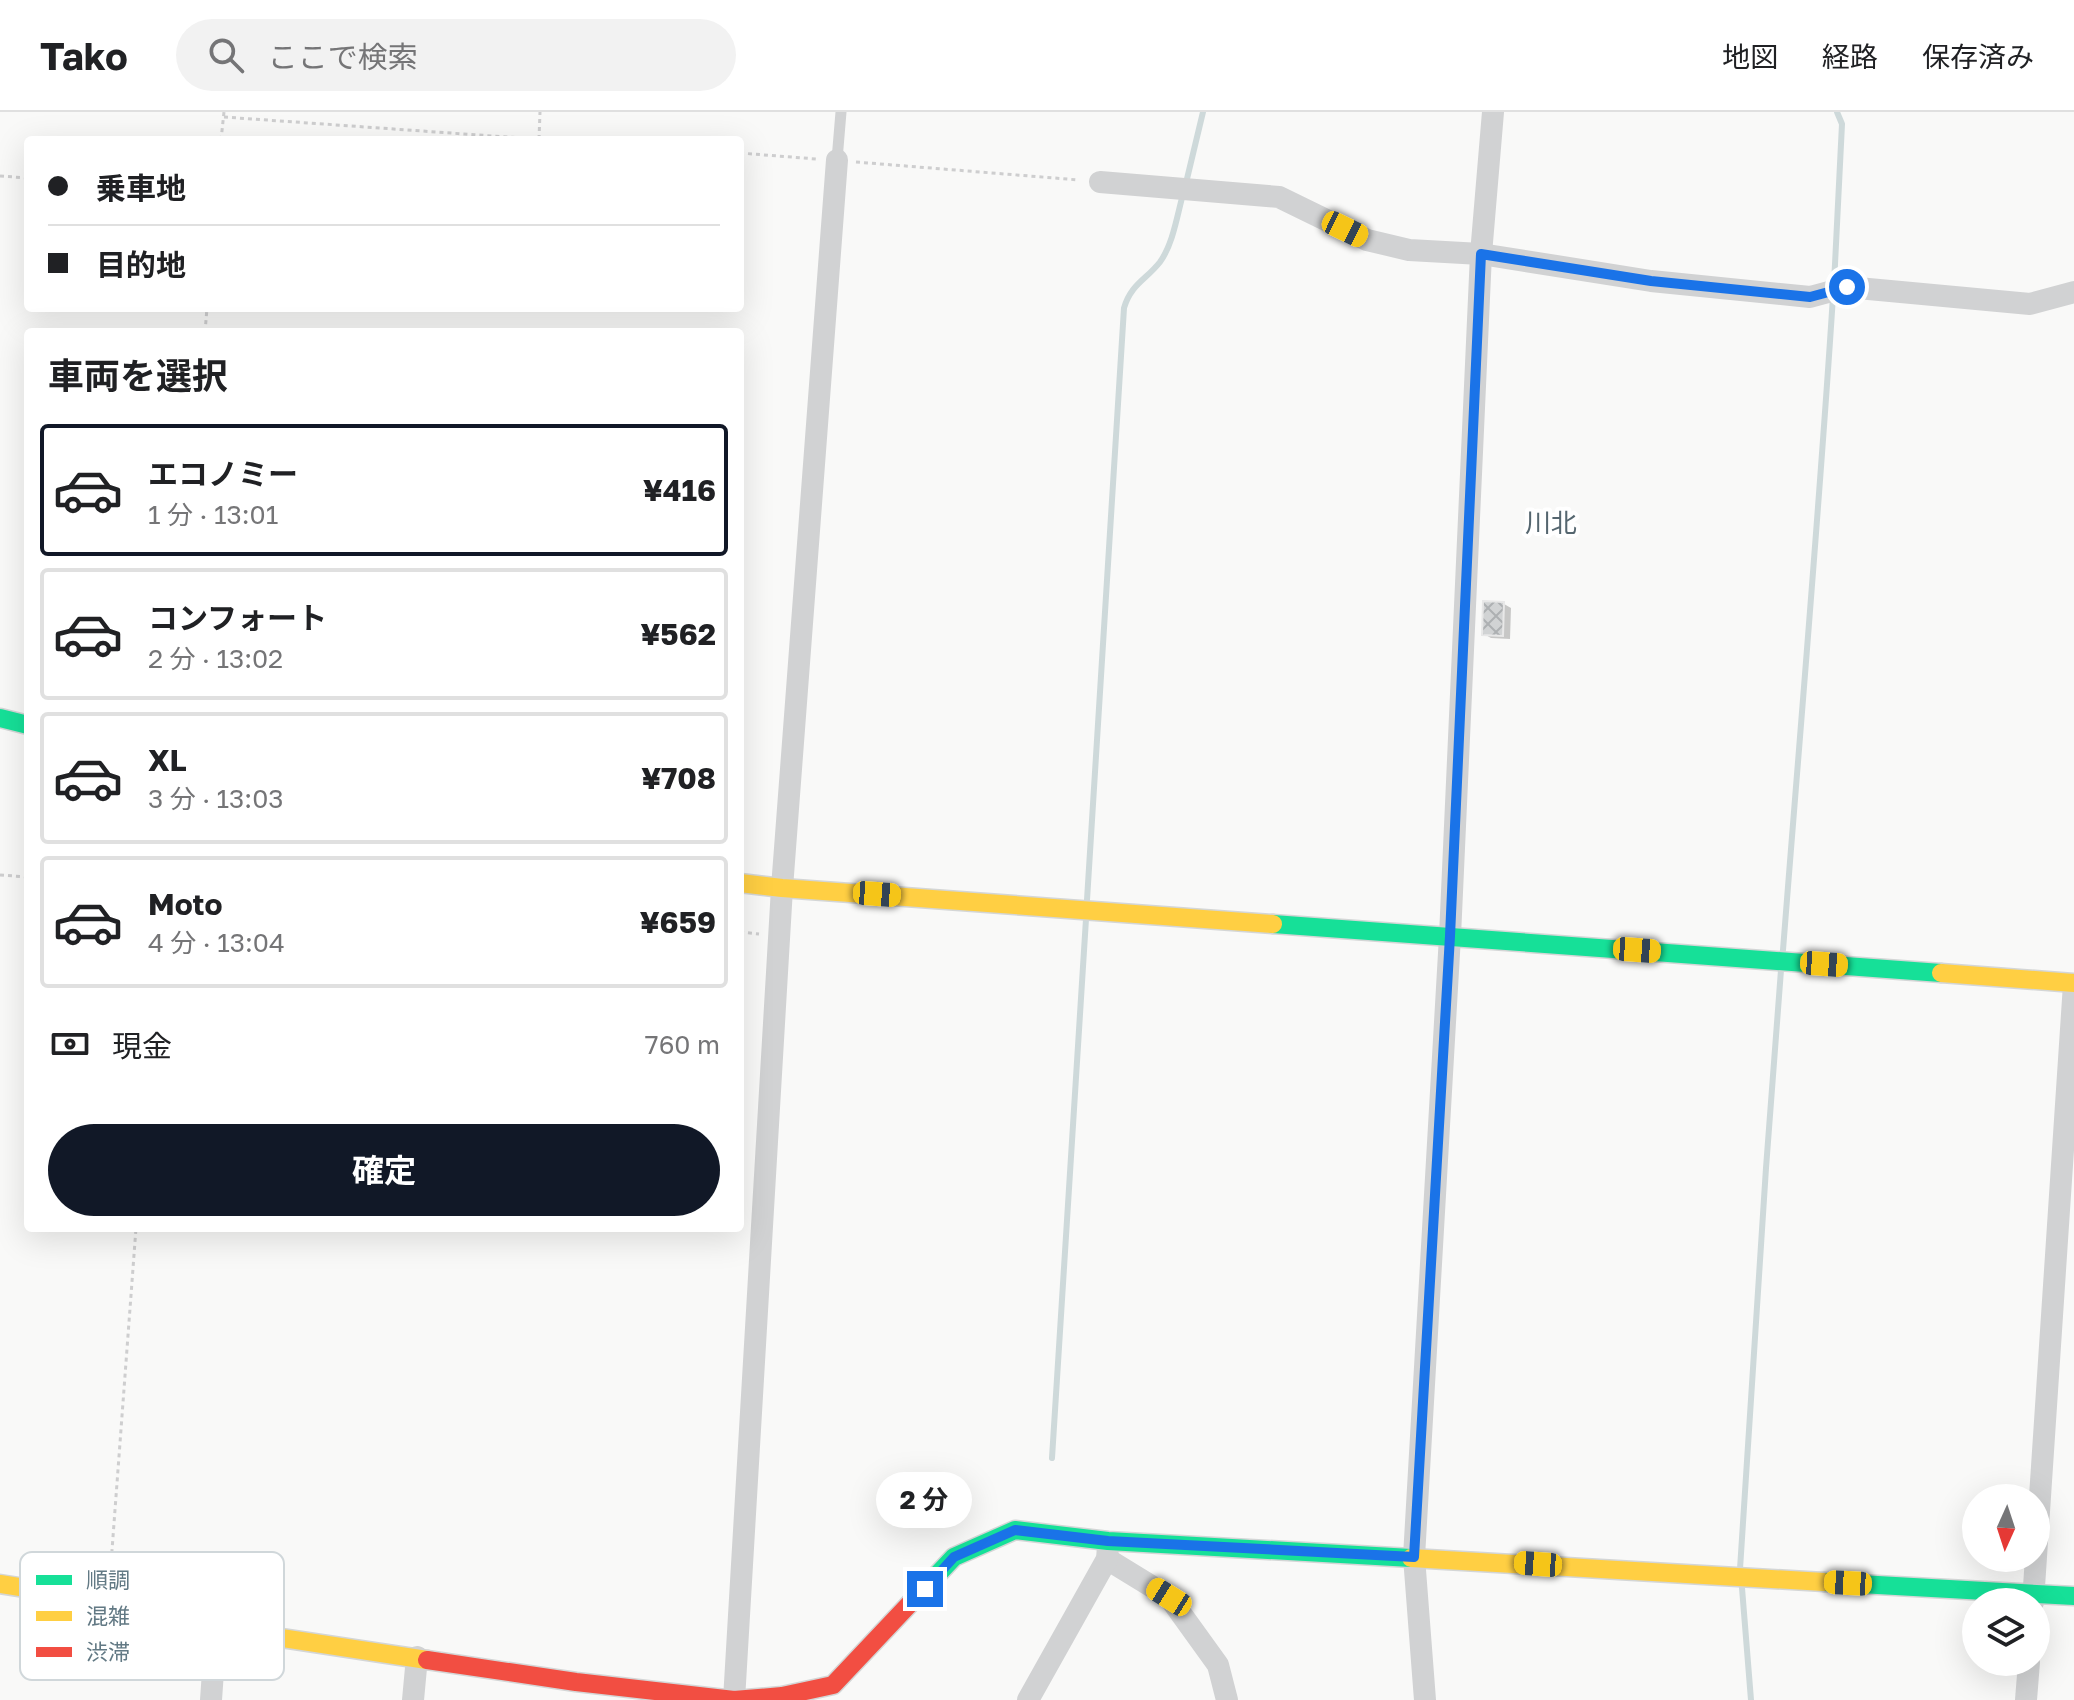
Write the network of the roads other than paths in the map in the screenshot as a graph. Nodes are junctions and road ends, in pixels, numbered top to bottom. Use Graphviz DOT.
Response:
graph roads {
  1 [pos="841,112"];
  2 [pos="1493,112"];
  3 [pos="837,160"];
  4 [pos="1100,182"];
  5 [pos="1481,254"];
  6 [pos="2074,292"];
  7 [pos="0,718"];
  8 [pos="24,724"];
  9 [pos="744,883"];
  10 [pos="782,888"];
  11 [pos="1450,936"];
  12 [pos="2074,983"];
  13 [pos="1108,1550"];
  14 [pos="1414,1557"];
  15 [pos="0,1584"];
  16 [pos="20,1587"];
  17 [pos="2034,1588"];
  18 [pos="1962,1593"];
  19 [pos="2074,1596"];
  20 [pos="2050,1597"];
  21 [pos="284,1638"];
  22 [pos="417,1657"];
  23 [pos="2028,1676"];
  24 [pos="212,1680"];
  25 [pos="681,1697"];
  26 [pos="211,1700"];
  27 [pos="413,1700"];
  28 [pos="734,1700"];
  29 [pos="1028,1700"];
  30 [pos="1227,1700"];
  31 [pos="1425,1700"];
  32 [pos="2026,1700"];
  1 -- 3 [label="lane"];
  2 -- 5 [label="street"];
  3 -- 10 [label="street"];
  4 -- 5 [label="street"];
  5 -- 6 [label="street"];
  5 -- 11 [label="street"];
  7 -- 8 [label="street"];
  9 -- 10 [label="street"];
  10 -- 11 [label="street"];
  10 -- 28 [label="street"];
  11 -- 12 [label="street"];
  11 -- 14 [label="street"];
  12 -- 17 [label="street"];
  13 -- 14 [label="street"];
  13 -- 28 [label="street"];
  13 -- 29 [label="street"];
  13 -- 30 [label="street"];
  14 -- 18 [label="street"];
  14 -- 31 [label="street"];
  15 -- 16 [label="street"];
  19 -- 20 [label="street"];
  21 -- 22 [label="street"];
  22 -- 25 [label="street"];
  22 -- 27 [label="street"];
  23 -- 32 [label="street"];
  24 -- 26 [label="street"];
  25 -- 28 [label="street"];
}
